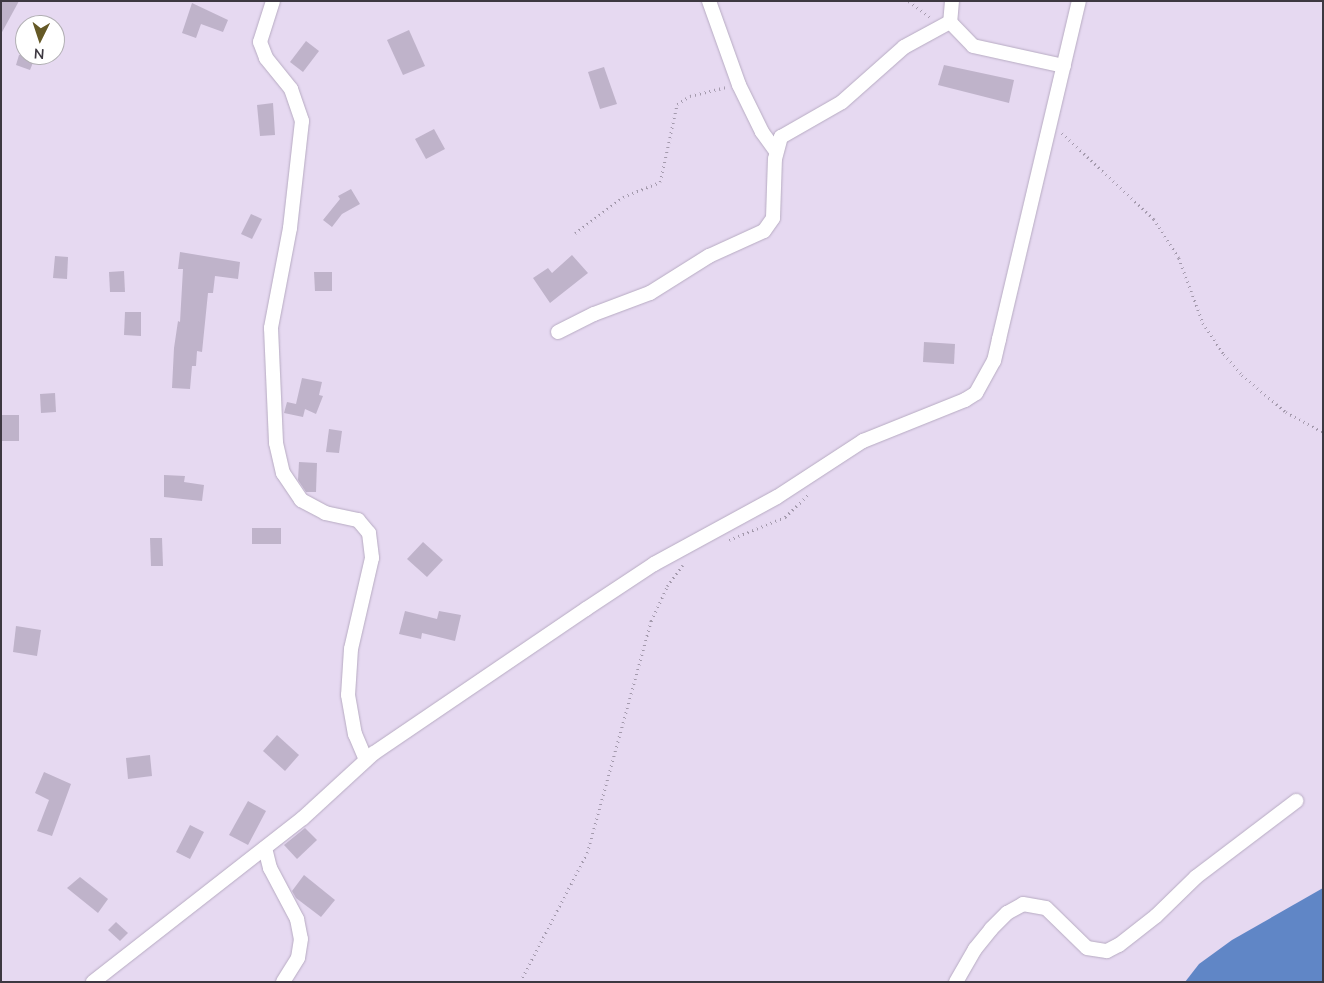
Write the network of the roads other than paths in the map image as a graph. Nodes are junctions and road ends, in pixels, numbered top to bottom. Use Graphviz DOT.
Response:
graph roads {
  1 [pos="273,1"];
  2 [pos="709,1"];
  3 [pos="952,1"];
  4 [pos="1080,1"];
  5 [pos="949,23"];
  6 [pos="1064,66"];
  7 [pos="776,151"];
  8 [pos="558,332"];
  9 [pos="366,760"];
  10 [pos="1296,802"];
  11 [pos="265,848"];
  12 [pos="94,982"];
  13 [pos="283,982"];
  14 [pos="956,982"];
  1 -- 9 [label="street"];
  2 -- 7 [label="street"];
  3 -- 5 [label="street"];
  4 -- 6 [label="street"];
  5 -- 6 [label="street"];
  5 -- 7 [label="street"];
  6 -- 9 [label="street"];
  7 -- 8 [label="street"];
  9 -- 11 [label="street"];
  10 -- 14 [label="street"];
  11 -- 12 [label="street"];
  11 -- 13 [label="street"];
}
